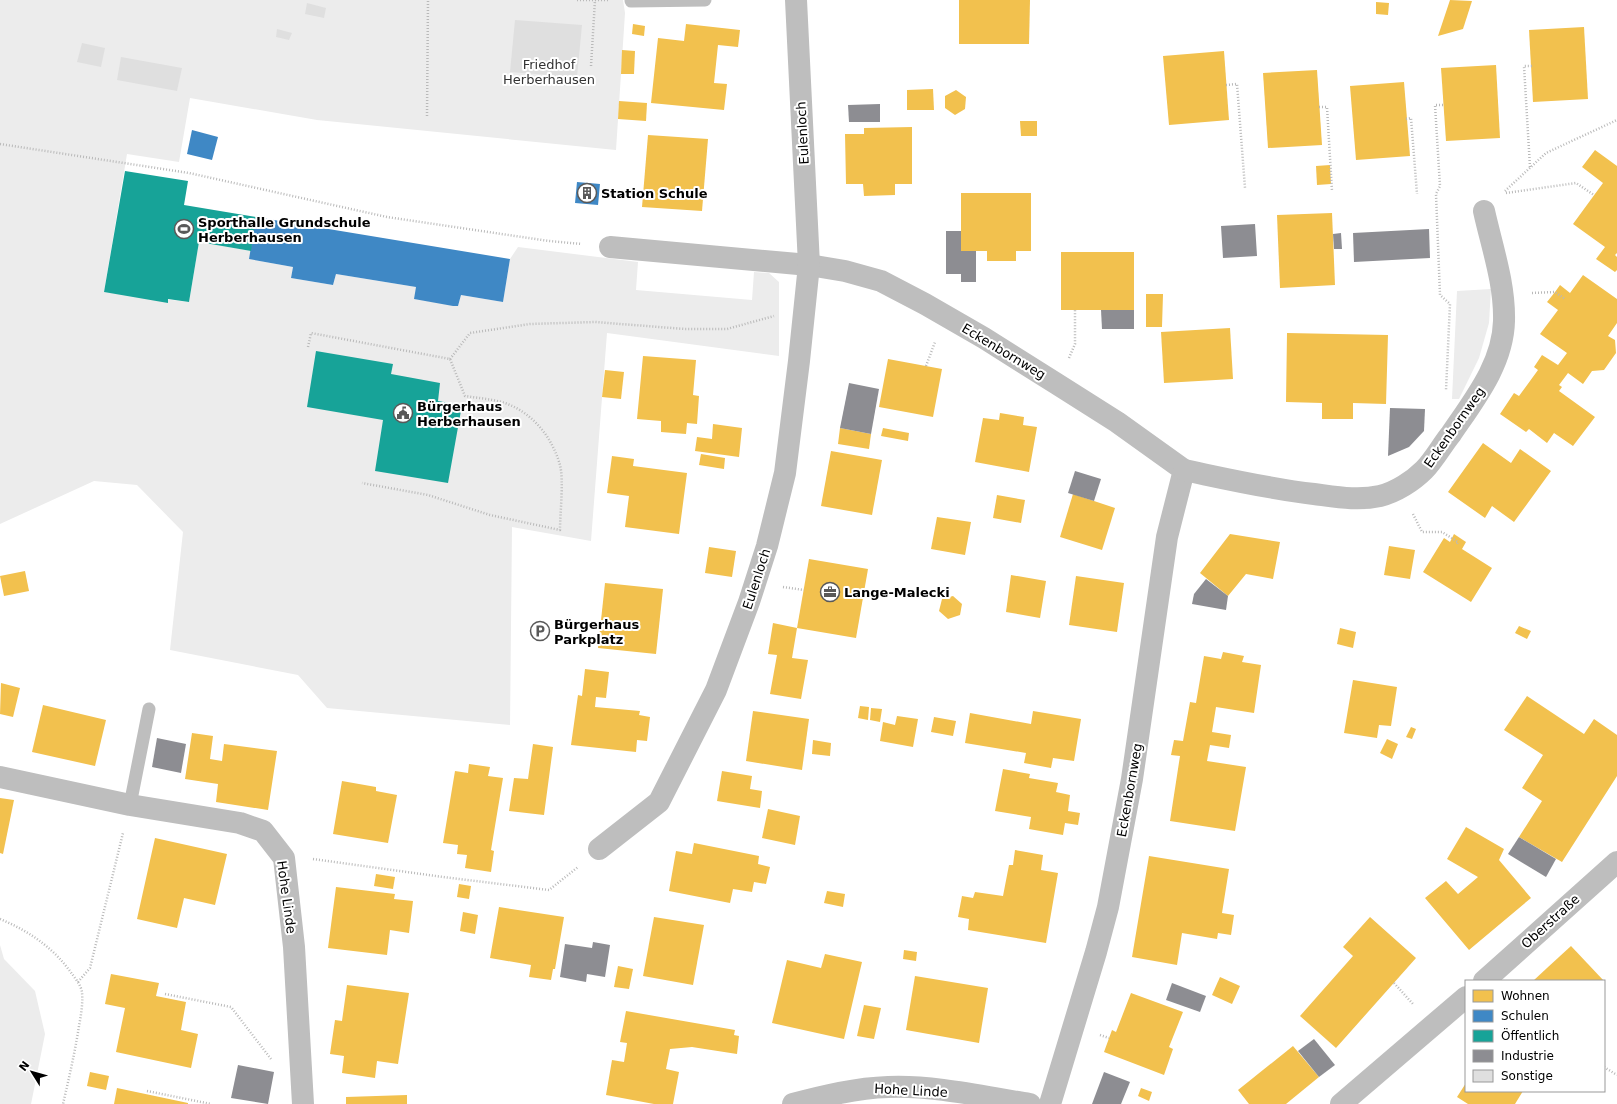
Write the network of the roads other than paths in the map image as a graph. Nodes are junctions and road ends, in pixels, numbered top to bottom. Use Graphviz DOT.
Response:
graph roads {
  1 [pos="706,0"];
  2 [pos="796,0"];
  3 [pos="631,1"];
  4 [pos="1484,211"];
  5 [pos="610,247"];
  6 [pos="809,265"];
  7 [pos="1184,470"];
  8 [pos="149,709"];
  9 [pos="0,777"];
  10 [pos="130,805"];
  11 [pos="599,849"];
  12 [pos="1617,862"];
  13 [pos="1485,980"];
  14 [pos="1465,998"];
  15 [pos="303,1104"];
  16 [pos="793,1104"];
  17 [pos="1030,1104"];
  18 [pos="1050,1104"];
  19 [pos="1341,1104"];
  1 -- 3 [label="lane"];
  2 -- 6 [label="street, Eulenloch"];
  4 -- 7 [label="street, Eckenbornweg"];
  5 -- 6 [label="street"];
  6 -- 7 [label="street, Eckenbornweg"];
  6 -- 11 [label="street, Eulenloch"];
  7 -- 18 [label="street, Eckenbornweg"];
  8 -- 10 [label="lane"];
  9 -- 10 [label="street, Hohe Linde"];
  10 -- 15 [label="street, Hohe Linde"];
  12 -- 13 [label="street, Oberstraße"];
  14 -- 19 [label="street"];
  16 -- 17 [label="street, Hohe Linde"];
}
